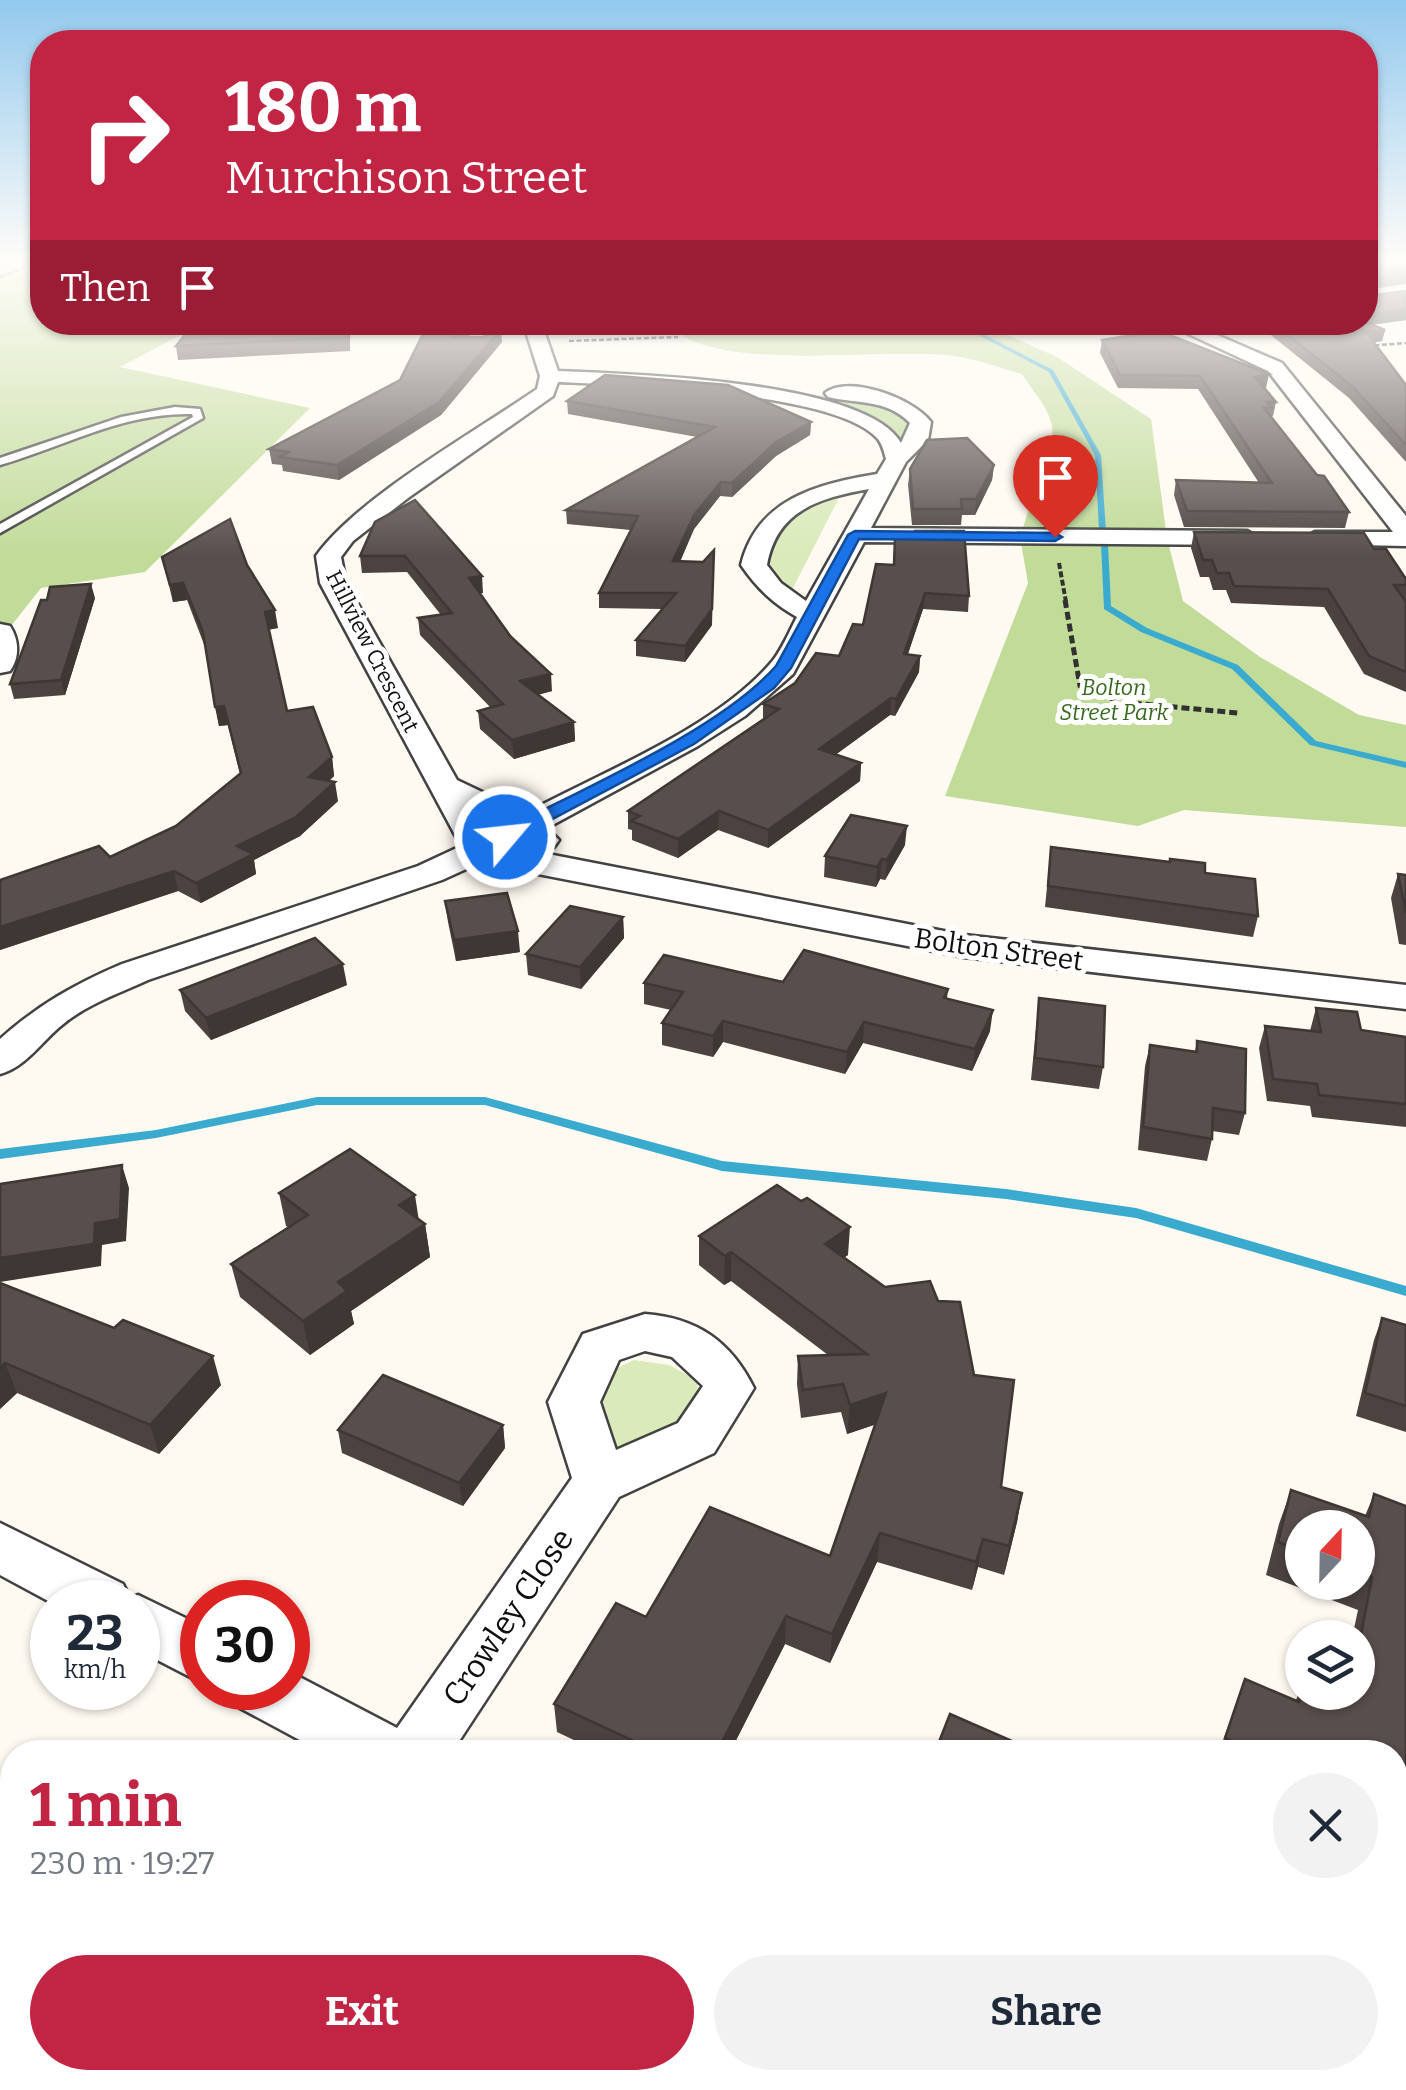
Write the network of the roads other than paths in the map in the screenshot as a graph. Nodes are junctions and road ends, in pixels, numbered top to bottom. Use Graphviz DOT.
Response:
graph roads {
  1 [pos="546,361"];
  2 [pos="1257,361"];
  3 [pos="550,376"];
  4 [pos="772,395"];
  5 [pos="0,462"];
  6 [pos="891,470"];
  7 [pos="0,529"];
  8 [pos="1406,532"];
  9 [pos="855,535"];
  10 [pos="1406,539"];
  11 [pos="811,614"];
  12 [pos="0,632"];
  13 [pos="0,665"];
  14 [pos="446,787"];
  15 [pos="525,826"];
  16 [pos="484,848"];
  17 [pos="597,873"];
  18 [pos="1406,996"];
  19 [pos="0,1061"];
  20 [pos="600,1481"];
  21 [pos="0,1547"];
  22 [pos="62,1580"];
  23 [pos="302,1710"];
  24 [pos="358,1740"];
  25 [pos="425,1740"];
  1 -- 3 [label="street"];
  2 -- 8 [label="street"];
  3 -- 4 [label="street"];
  3 -- 14 [label="street, Hillview Crescent"];
  4 -- 6 [label="street"];
  4 -- 6 [label="street"];
  5 -- 7 [label="lane"];
  6 -- 9 [label="street"];
  6 -- 11 [label="street"];
  9 -- 10 [label="street"];
  9 -- 11 [label="street"];
  11 -- 15 [label="street"];
  12 -- 13 [label="street"];
  14 -- 15 [label="street"];
  14 -- 16 [label="street, Hillview Crescent"];
  15 -- 16 [label="street"];
  15 -- 17 [label="street, Bolton Street"];
  16 -- 17 [label="street, Bolton Street"];
  16 -- 19 [label="street"];
  17 -- 18 [label="street, Bolton Street"];
  20 -- 25 [label="street, Crowley Close"];
  21 -- 22 [label="street"];
  23 -- 24 [label="street"];
}
